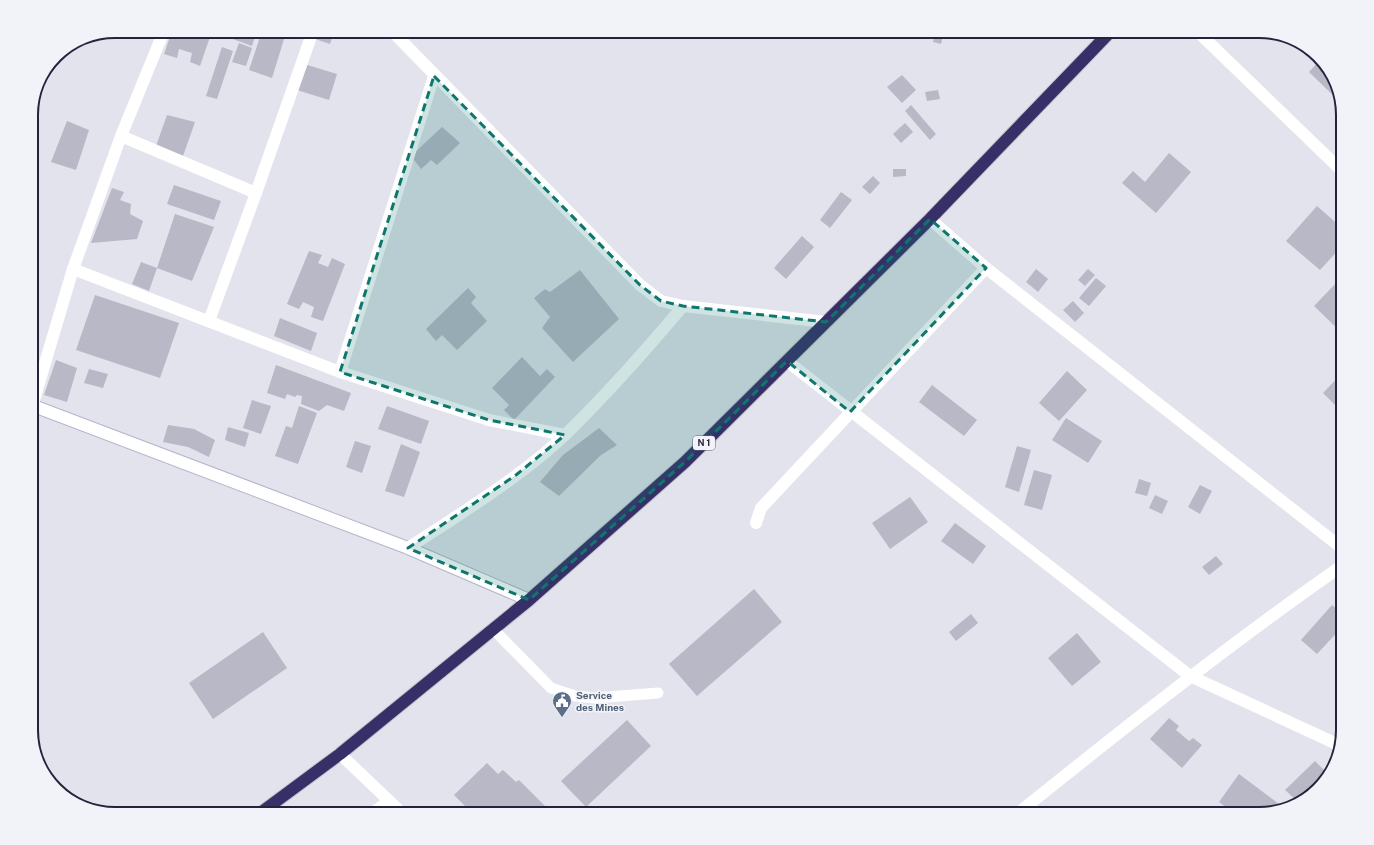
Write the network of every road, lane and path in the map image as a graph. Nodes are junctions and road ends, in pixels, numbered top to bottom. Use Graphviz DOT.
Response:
graph roads {
  1 [pos="161,38"];
  2 [pos="311,38"];
  3 [pos="399,38"];
  4 [pos="1104,38"];
  5 [pos="1204,38"];
  6 [pos="434,76"];
  7 [pos="121,136"];
  8 [pos="1336,165"];
  9 [pos="256,193"];
  10 [pos="930,219"];
  11 [pos="986,268"];
  12 [pos="73,269"];
  13 [pos="682,306"];
  14 [pos="209,320"];
  15 [pos="826,322"];
  16 [pos="787,361"];
  17 [pos="340,372"];
  18 [pos="38,387"];
  19 [pos="38,409"];
  20 [pos="850,412"];
  21 [pos="565,435"];
  22 [pos="756,523"];
  23 [pos="1336,543"];
  24 [pos="408,548"];
  25 [pos="1336,570"];
  26 [pos="529,600"];
  27 [pos="493,629"];
  28 [pos="1190,676"];
  29 [pos="658,693"];
  30 [pos="1334,743"];
  31 [pos="340,754"];
  32 [pos="389,801"];
  33 [pos="268,807"];
  34 [pos="381,807"];
  35 [pos="395,807"];
  36 [pos="1026,807"];
  1 -- 7 [label="street"];
  2 -- 9 [label="street"];
  3 -- 6 [label="street"];
  4 -- 10 [label="highway, N 1"];
  5 -- 8 [label="street"];
  6 -- 13 [label="street"];
  6 -- 17 [label="street"];
  7 -- 9 [label="street"];
  7 -- 12 [label="street"];
  9 -- 14 [label="street"];
  10 -- 11 [label="street"];
  10 -- 15 [label="highway, N 1"];
  11 -- 20 [label="street"];
  11 -- 23 [label="street"];
  12 -- 14 [label="street"];
  12 -- 18 [label="street"];
  13 -- 15 [label="street"];
  13 -- 21 [label="street"];
  14 -- 17 [label="street"];
  15 -- 16 [label="highway, N 1"];
  16 -- 20 [label="street"];
  16 -- 26 [label="highway, N 1"];
  17 -- 21 [label="street"];
  19 -- 24 [label="street"];
  20 -- 22 [label="street"];
  20 -- 28 [label="street"];
  21 -- 24 [label="street"];
  24 -- 26 [label="street"];
  25 -- 28 [label="street"];
  26 -- 27 [label="highway, N 1"];
  27 -- 29 [label="lane"];
  27 -- 31 [label="highway, N 1"];
  28 -- 30 [label="street"];
  28 -- 36 [label="street"];
  31 -- 32 [label="street"];
  31 -- 33 [label="highway, N 1"];
  32 -- 34 [label="street"];
  32 -- 35 [label="street"];
}
